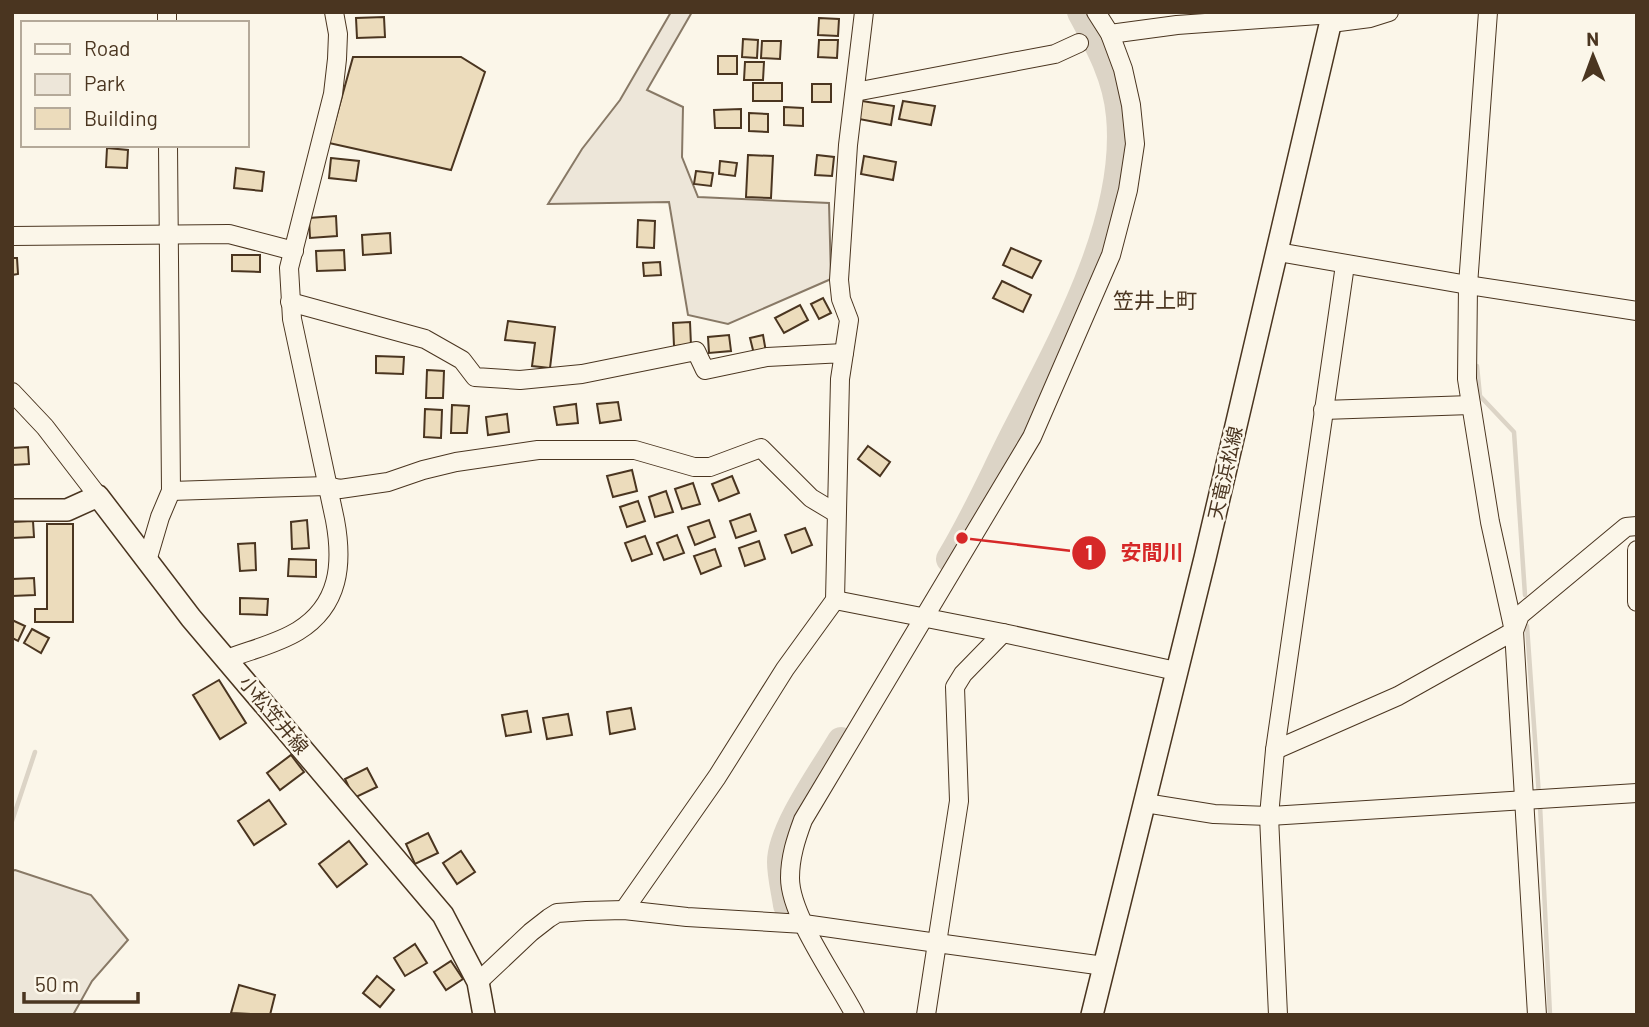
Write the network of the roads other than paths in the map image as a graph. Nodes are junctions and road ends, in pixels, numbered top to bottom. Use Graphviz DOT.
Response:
graph roads {
  1 [pos="334,12"];
  2 [pos="864,12"];
  3 [pos="1096,12"];
  4 [pos="1389,12"];
  5 [pos="1488,12"];
  6 [pos="1332,16"];
  7 [pos="1110,34"];
  8 [pos="1079,43"];
  9 [pos="855,92"];
  10 [pos="168,147"];
  11 [pos="169,234"];
  12 [pos="12,236"];
  13 [pos="294,251"];
  14 [pos="1278,252"];
  15 [pos="1345,265"];
  16 [pos="1468,285"];
  17 [pos="290,302"];
  18 [pos="1637,311"];
  19 [pos="844,353"];
  20 [pos="12,392"];
  21 [pos="1471,405"];
  22 [pos="1324,410"];
  23 [pos="327,486"];
  24 [pos="171,491"];
  25 [pos="98,495"];
  26 [pos="12,510"];
  27 [pos="836,513"];
  28 [pos="1637,526"];
  29 [pos="1637,551"];
  30 [pos="147,561"];
  31 [pos="835,600"];
  32 [pos="1637,602"];
  33 [pos="919,616"];
  34 [pos="1514,631"];
  35 [pos="1003,632"];
  36 [pos="227,659"];
  37 [pos="1176,671"];
  38 [pos="1275,750"];
  39 [pos="1637,793"];
  40 [pos="1535,799"];
  41 [pos="1145,803"];
  42 [pos="1269,816"];
  43 [pos="624,909"];
  44 [pos="798,924"];
  45 [pos="937,943"];
  46 [pos="1104,966"];
  47 [pos="478,982"];
  48 [pos="480,1012"];
  49 [pos="855,1015"];
  50 [pos="926,1015"];
  51 [pos="1092,1015"];
  52 [pos="1278,1015"];
  53 [pos="1537,1015"];
  1 -- 13 [label="street"];
  2 -- 9 [label="street"];
  3 -- 7 [label="street"];
  4 -- 6 [label="street"];
  5 -- 16 [label="street"];
  6 -- 7 [label="street"];
  6 -- 14 [label="main road, 天竜浜松線"];
  7 -- 33 [label="street"];
  8 -- 9 [label="street"];
  9 -- 19 [label="street"];
  10 -- 11 [label="street"];
  11 -- 12 [label="street"];
  11 -- 13 [label="street"];
  11 -- 24 [label="street"];
  13 -- 17 [label="street"];
  14 -- 15 [label="street"];
  14 -- 37 [label="main road, 天竜浜松線"];
  15 -- 16 [label="street"];
  15 -- 22 [label="street"];
  16 -- 18 [label="street"];
  16 -- 21 [label="street"];
  17 -- 19 [label="street"];
  17 -- 23 [label="street"];
  19 -- 27 [label="street"];
  20 -- 25 [label="street"];
  21 -- 22 [label="street"];
  21 -- 34 [label="street"];
  22 -- 38 [label="street"];
  23 -- 24 [label="street"];
  23 -- 27 [label="street"];
  23 -- 36 [label="street"];
  24 -- 30 [label="street"];
  25 -- 26 [label="main road"];
  25 -- 30 [label="main road, 小松笠井線"];
  27 -- 31 [label="street"];
  28 -- 34 [label="street"];
  29 -- 32 [label="street"];
  30 -- 36 [label="main road, 小松笠井線"];
  31 -- 33 [label="street"];
  31 -- 43 [label="street"];
  33 -- 35 [label="street"];
  33 -- 44 [label="street"];
  34 -- 38 [label="street"];
  34 -- 40 [label="street"];
  35 -- 37 [label="street"];
  35 -- 45 [label="street"];
  36 -- 47 [label="main road, 小松笠井線"];
  37 -- 41 [label="main road, 天竜浜松線"];
  38 -- 42 [label="street"];
  39 -- 40 [label="street"];
  40 -- 42 [label="street"];
  40 -- 53 [label="street"];
  41 -- 42 [label="street"];
  41 -- 46 [label="main road, 天竜浜松線"];
  42 -- 52 [label="street"];
  43 -- 44 [label="street"];
  43 -- 47 [label="street"];
  44 -- 45 [label="street"];
  44 -- 49 [label="street"];
  45 -- 46 [label="street"];
  45 -- 50 [label="street"];
  46 -- 51 [label="main road, 天竜浜松線"];
  47 -- 48 [label="main road, 小松笠井線"];
}
